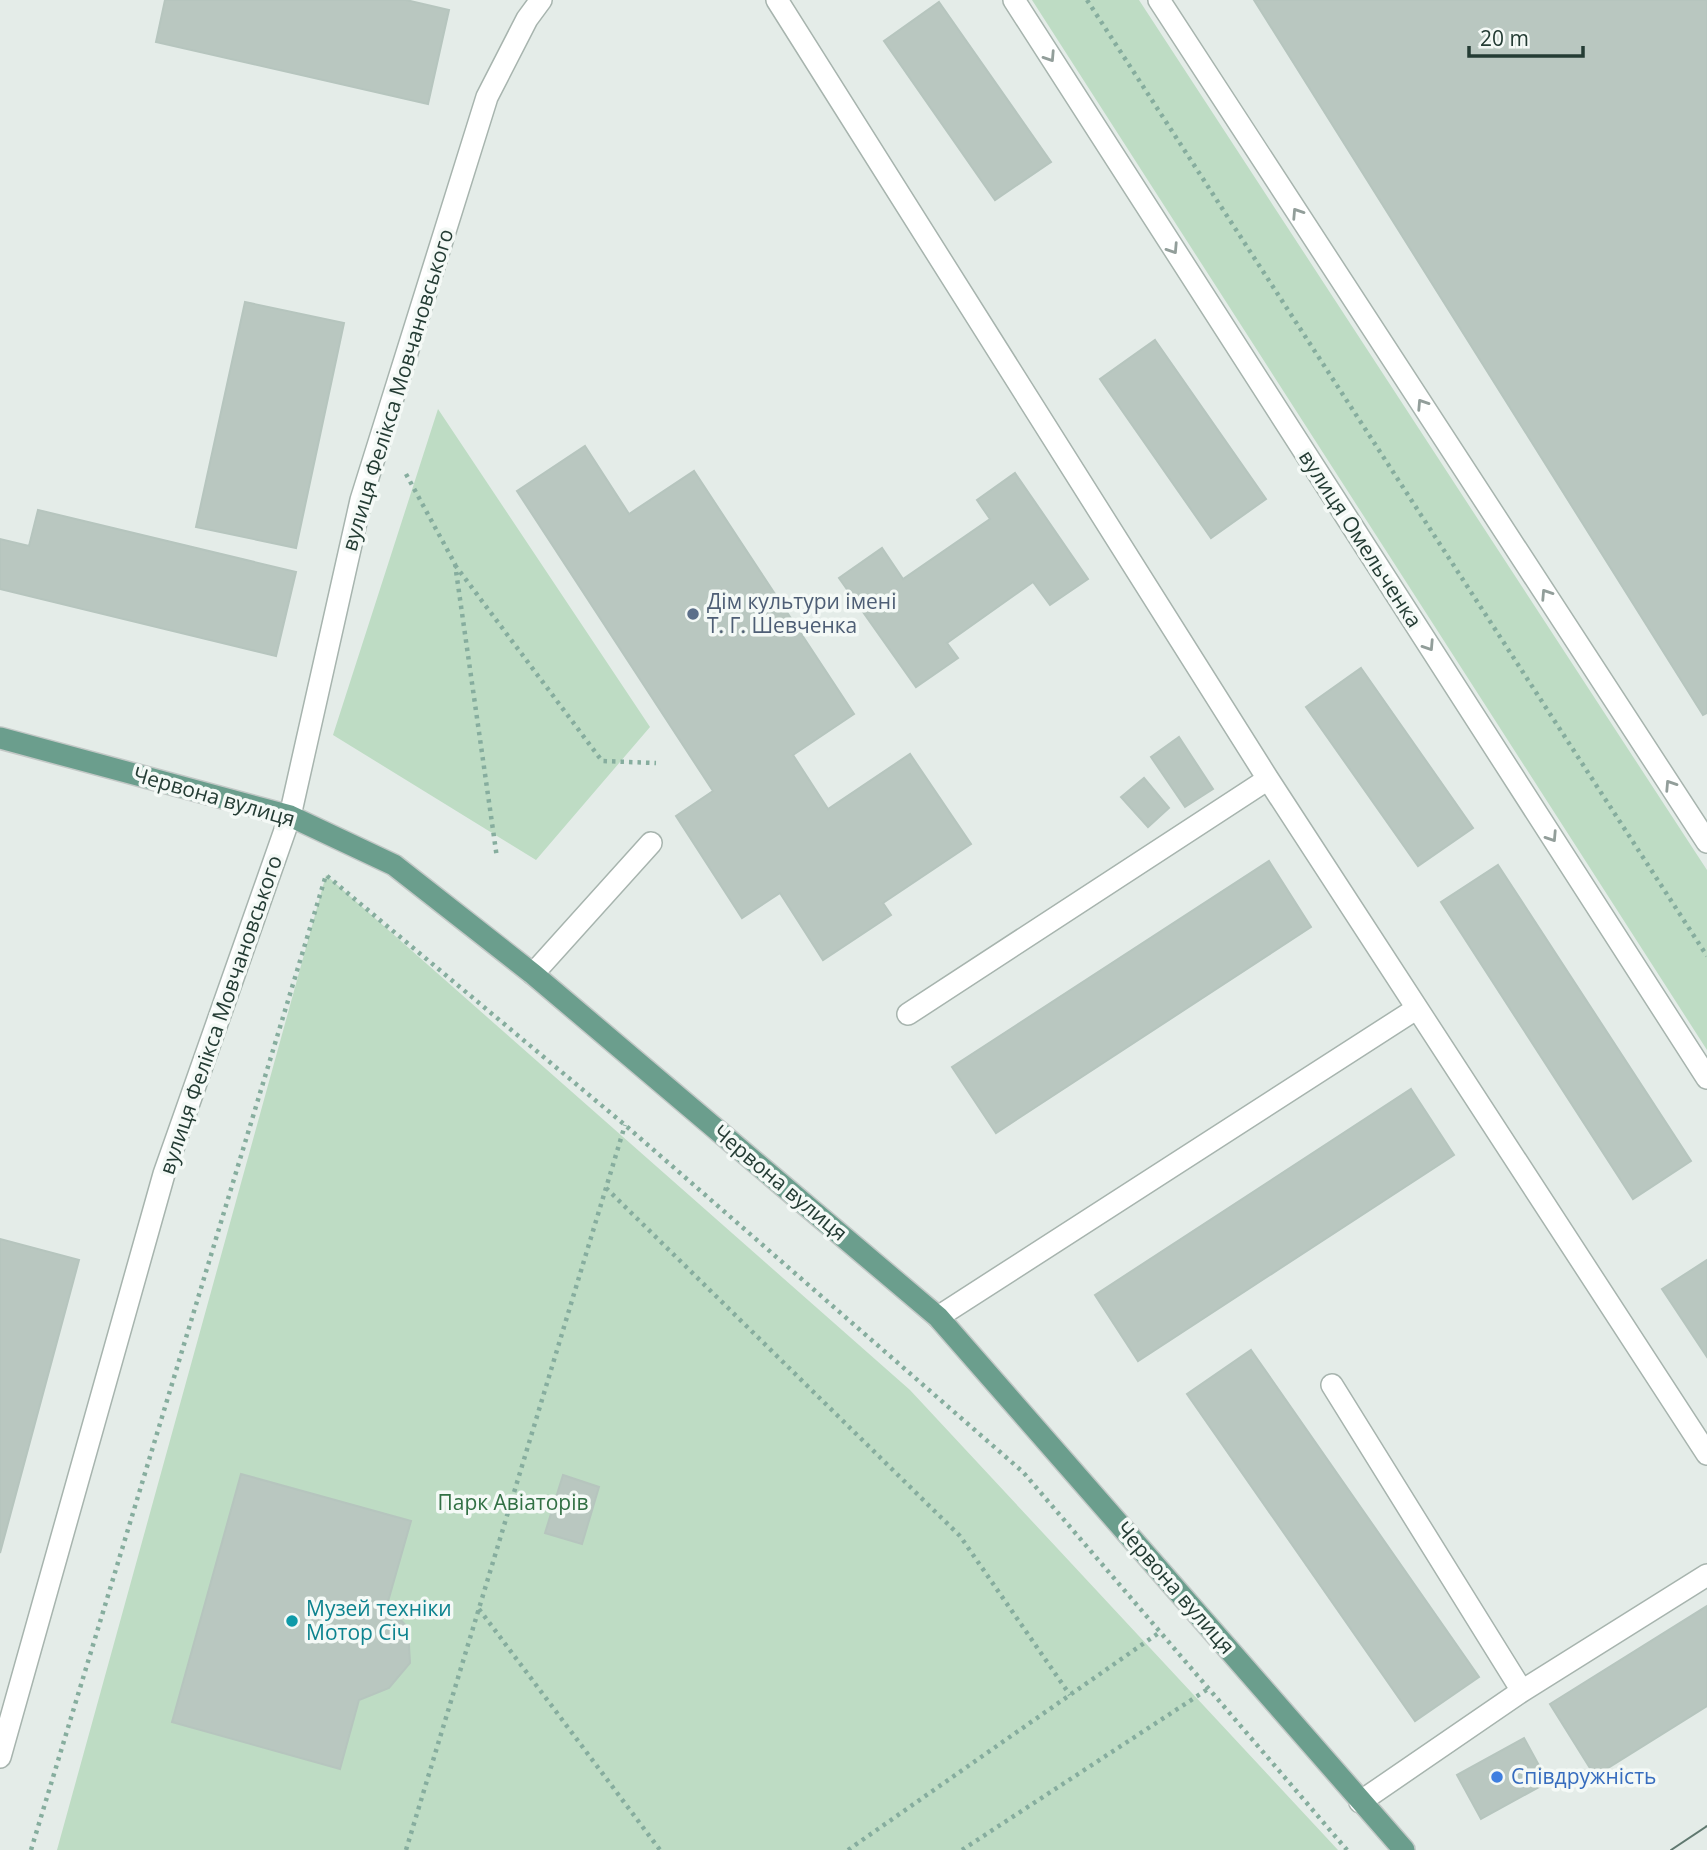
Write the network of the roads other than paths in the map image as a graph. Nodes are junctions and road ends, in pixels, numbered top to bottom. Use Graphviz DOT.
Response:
graph roads {
  1 [pos="541,0"];
  2 [pos="776,0"];
  3 [pos="1013,0"];
  4 [pos="1159,0"];
  5 [pos="0,738"];
  6 [pos="1268,779"];
  7 [pos="290,817"];
  8 [pos="1707,842"];
  9 [pos="651,844"];
  10 [pos="533,974"];
  11 [pos="1416,1009"];
  12 [pos="908,1014"];
  13 [pos="1707,1078"];
  14 [pos="938,1317"];
  15 [pos="1332,1385"];
  16 [pos="1707,1454"];
  17 [pos="1707,1575"];
  18 [pos="1522,1691"];
  19 [pos="0,1757"];
  20 [pos="1360,1802"];
  21 [pos="1404,1850"];
  1 -- 7 [label="street, вулиця Фелікса Мовчановського"];
  2 -- 6 [label="street"];
  3 -- 13 [label="street, вулиця Омельченка, one-way"];
  8 -- 4 [label="street, one-way"];
  5 -- 7 [label="main road, Червона вулиця"];
  6 -- 11 [label="street"];
  6 -- 12 [label="street"];
  7 -- 10 [label="main road, Червона вулиця"];
  7 -- 19 [label="street, вулиця Фелікса Мовчановського"];
  9 -- 10 [label="street"];
  10 -- 14 [label="main road, Червона вулиця"];
  11 -- 14 [label="street"];
  11 -- 16 [label="street"];
  14 -- 20 [label="main road, Червона вулиця"];
  15 -- 18 [label="street"];
  17 -- 18 [label="street"];
  18 -- 20 [label="street"];
  20 -- 21 [label="main road, Червона вулиця"];
}
